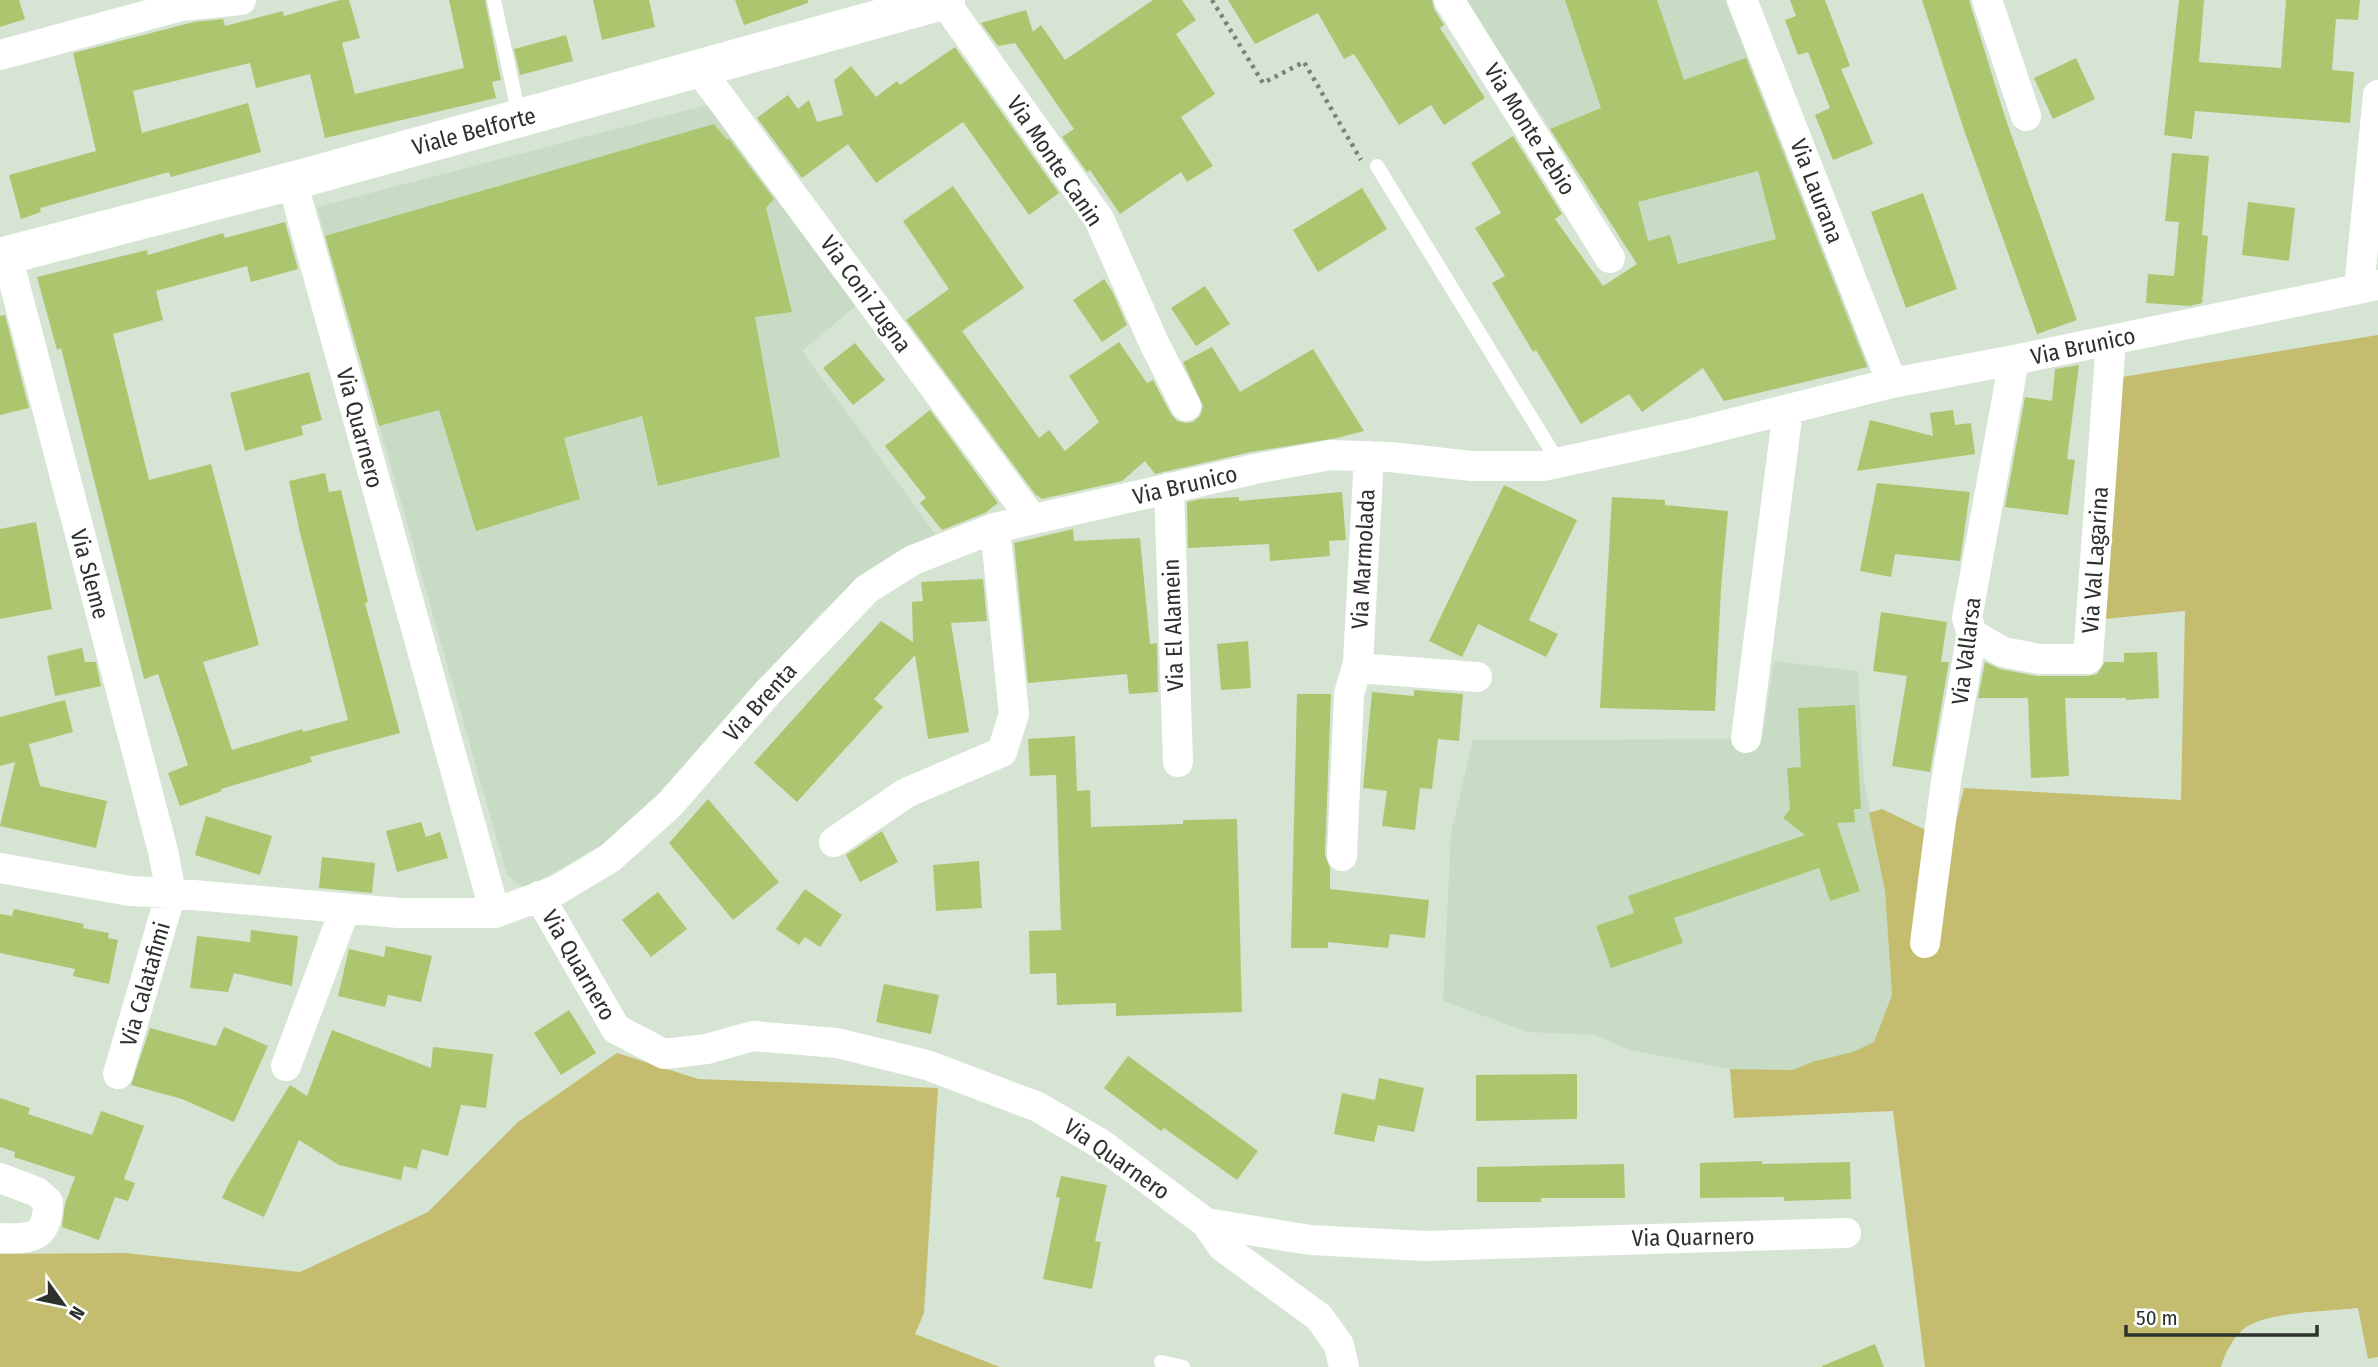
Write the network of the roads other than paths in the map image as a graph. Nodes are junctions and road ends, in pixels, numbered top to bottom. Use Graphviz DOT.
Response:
graph roads {
  1 [pos="242,0"];
  2 [pos="494,0"];
  3 [pos="945,0"];
  4 [pos="1449,0"];
  5 [pos="1742,0"];
  6 [pos="1987,0"];
  7 [pos="0,55"];
  8 [pos="699,69"];
  9 [pos="2378,95"];
  10 [pos="2026,116"];
  11 [pos="519,118"];
  12 [pos="1377,166"];
  13 [pos="292,181"];
  14 [pos="4,256"];
  15 [pos="1610,258"];
  16 [pos="2368,287"];
  17 [pos="2111,341"];
  18 [pos="2014,360"];
  19 [pos="1892,383"];
  20 [pos="1186,406"];
  21 [pos="1788,410"];
  22 [pos="1368,456"];
  23 [pos="1559,463"];
  24 [pos="1169,488"];
  25 [pos="1032,519"];
  26 [pos="995,528"];
  27 [pos="1972,634"];
  28 [pos="1358,663"];
  29 [pos="1477,677"];
  30 [pos="1746,738"];
  31 [pos="1178,762"];
  32 [pos="834,842"];
  33 [pos="1342,856"];
  34 [pos="0,868"];
  35 [pos="172,893"];
  36 [pos="539,896"];
  37 [pos="345,909"];
  38 [pos="495,913"];
  39 [pos="1925,943"];
  40 [pos="286,1066"];
  41 [pos="118,1074"];
  42 [pos="0,1178"];
  43 [pos="1206,1223"];
  44 [pos="1846,1233"];
  45 [pos="0,1238"];
  46 [pos="1161,1362"];
  47 [pos="1183,1367"];
  48 [pos="1344,1367"];
  1 -- 7 [label="street"];
  2 -- 11 [label="lane"];
  3 -- 8 [label="main road, Viale Belforte"];
  3 -- 20 [label="street, Via Monte Canin"];
  4 -- 15 [label="street, Via Monte Zebio"];
  5 -- 19 [label="street, Via Laurana"];
  6 -- 10 [label="street"];
  8 -- 11 [label="main road, Viale Belforte"];
  8 -- 25 [label="street, Via Coni Zugna"];
  9 -- 16 [label="street"];
  11 -- 13 [label="main road, Viale Belforte"];
  12 -- 23 [label="lane"];
  13 -- 14 [label="main road, Viale Belforte"];
  13 -- 38 [label="street, Via Quarnero"];
  14 -- 35 [label="street, Via Sleme"];
  16 -- 17 [label="street, Via Brunico"];
  17 -- 18 [label="street, Via Brunico"];
  17 -- 27 [label="street, Via Val Lagarina"];
  18 -- 19 [label="street, Via Brunico"];
  18 -- 27 [label="street, Via Vallarsa"];
  19 -- 21 [label="street, Via Brunico"];
  21 -- 23 [label="street, Via Brunico"];
  21 -- 30 [label="street"];
  22 -- 23 [label="street, Via Brunico"];
  22 -- 24 [label="street, Via Brunico"];
  22 -- 28 [label="street, Via Marmolada"];
  24 -- 25 [label="street, Via Brunico"];
  24 -- 31 [label="street, Via El Alamein"];
  25 -- 26 [label="street, Via Brunico"];
  26 -- 32 [label="street"];
  26 -- 36 [label="street, Via Brenta"];
  27 -- 39 [label="street, Via Vallarsa"];
  28 -- 29 [label="street, Via Marmolada"];
  28 -- 33 [label="street, Via Marmolada"];
  34 -- 35 [label="street, Via Calatafimi"];
  35 -- 37 [label="street, Via Calatafimi"];
  35 -- 41 [label="street, Via Calatafimi"];
  36 -- 38 [label="street, Via Quarnero"];
  36 -- 43 [label="street, Via Quarnero"];
  37 -- 38 [label="street, Via Calatafimi"];
  37 -- 40 [label="street"];
  42 -- 45 [label="street"];
  43 -- 44 [label="street, Via Quarnero"];
  43 -- 48 [label="street, Via Quarnero"];
  46 -- 47 [label="lane"];
}
